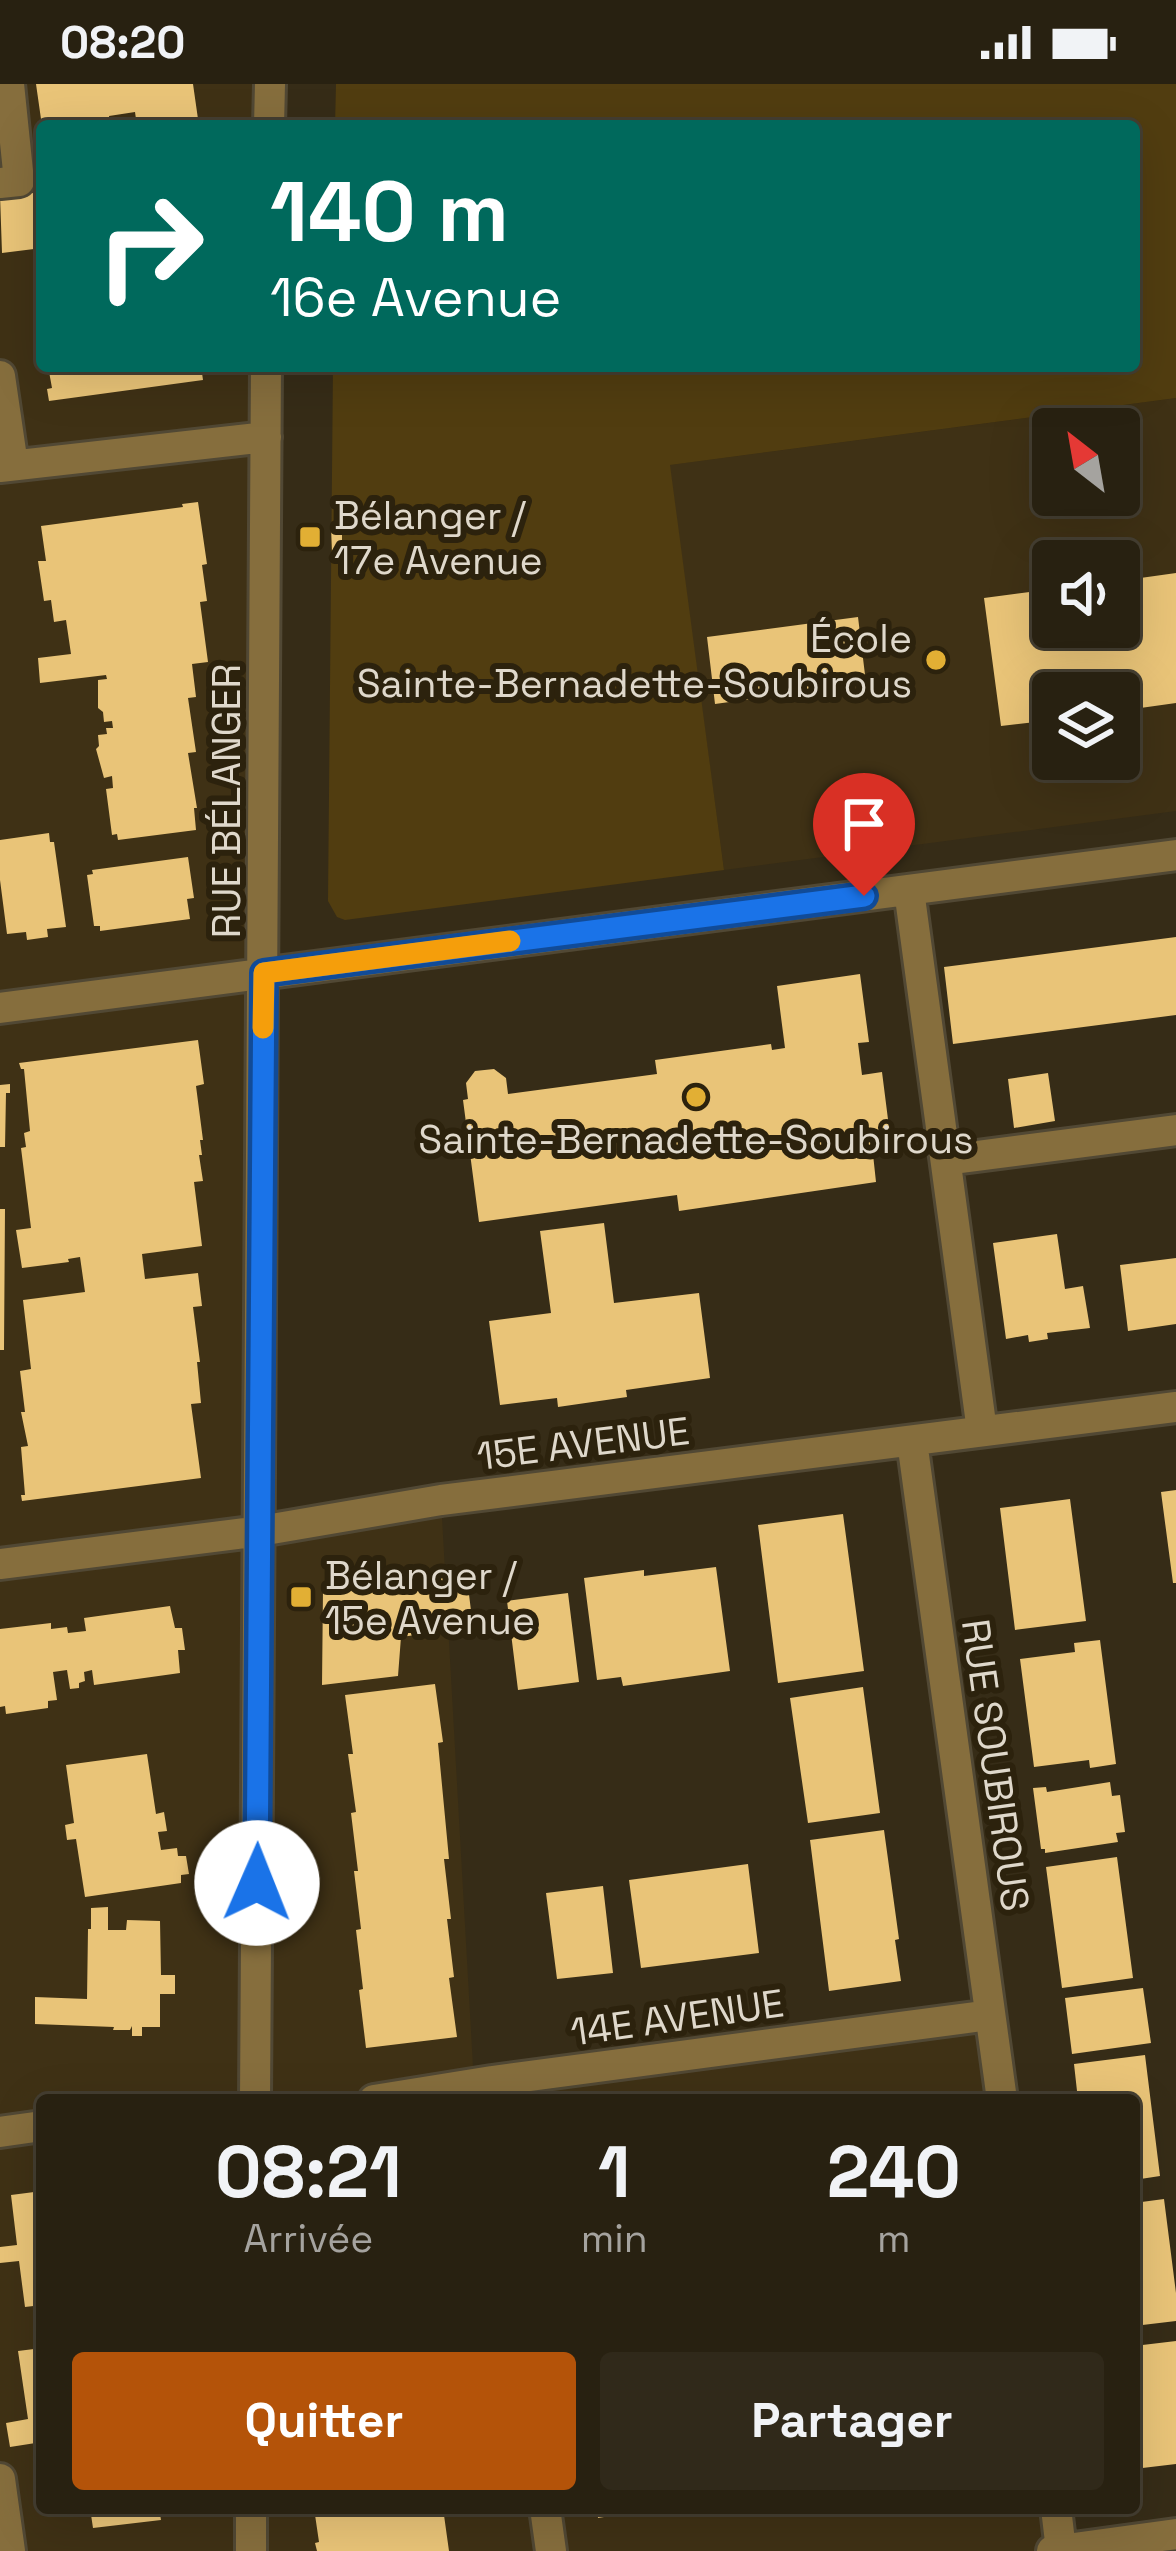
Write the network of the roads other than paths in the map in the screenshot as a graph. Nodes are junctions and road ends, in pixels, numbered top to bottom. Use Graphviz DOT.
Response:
graph roads {
  1 [pos="8,84"];
  2 [pos="270,84"];
  3 [pos="269,120"];
  4 [pos="0,183"];
  5 [pos="266,372"];
  6 [pos="0,376"];
  7 [pos="266,437"];
  8 [pos="6,466"];
  9 [pos="1176,855"];
  10 [pos="909,890"];
  11 [pos="264,973"];
  12 [pos="0,1008"];
  13 [pos="1176,1130"];
  14 [pos="946,1160"];
  15 [pos="1176,1406"];
  16 [pos="982,1431"];
  17 [pos="912,1441"];
  18 [pos="260,1531"];
  19 [pos="0,1564"];
  20 [pos="990,2015"];
  21 [pos="494,2090"];
  22 [pos="256,2094"];
  23 [pos="446,2094"];
  24 [pos="1001,2094"];
  25 [pos="36,2127"];
  26 [pos="0,2132"];
  27 [pos="0,2479"];
  28 [pos="251,2514"];
  29 [pos="546,2514"];
  30 [pos="1057,2514"];
  31 [pos="1176,2534"];
  32 [pos="1061,2550"];
  33 [pos="10,2551"];
  34 [pos="250,2551"];
  35 [pos="551,2551"];
  36 [pos="1052,2551"];
  1 -- 4 [label="street"];
  2 -- 3 [label="street"];
  5 -- 7 [label="street, RUE BÉLANGER"];
  6 -- 8 [label="street"];
  7 -- 8 [label="street"];
  7 -- 11 [label="street, RUE BÉLANGER"];
  9 -- 10 [label="street"];
  10 -- 11 [label="street"];
  10 -- 14 [label="street"];
  11 -- 12 [label="street"];
  11 -- 18 [label="street, RUE BÉLANGER"];
  13 -- 14 [label="street"];
  14 -- 16 [label="street"];
  15 -- 16 [label="street, 15E AVENUE"];
  16 -- 17 [label="street, 15E AVENUE"];
  17 -- 18 [label="street, 15E AVENUE"];
  17 -- 20 [label="street, RUE SOUBIROUS"];
  18 -- 19 [label="street, 15E AVENUE"];
  18 -- 22 [label="street, RUE BÉLANGER"];
  20 -- 21 [label="street, 14E AVENUE"];
  20 -- 24 [label="street, RUE SOUBIROUS"];
  21 -- 23 [label="street, 14E AVENUE"];
  25 -- 26 [label="street"];
  27 -- 33 [label="street"];
  28 -- 34 [label="street"];
  29 -- 35 [label="street"];
  30 -- 32 [label="street"];
  31 -- 32 [label="street"];
  32 -- 36 [label="street"];
}
